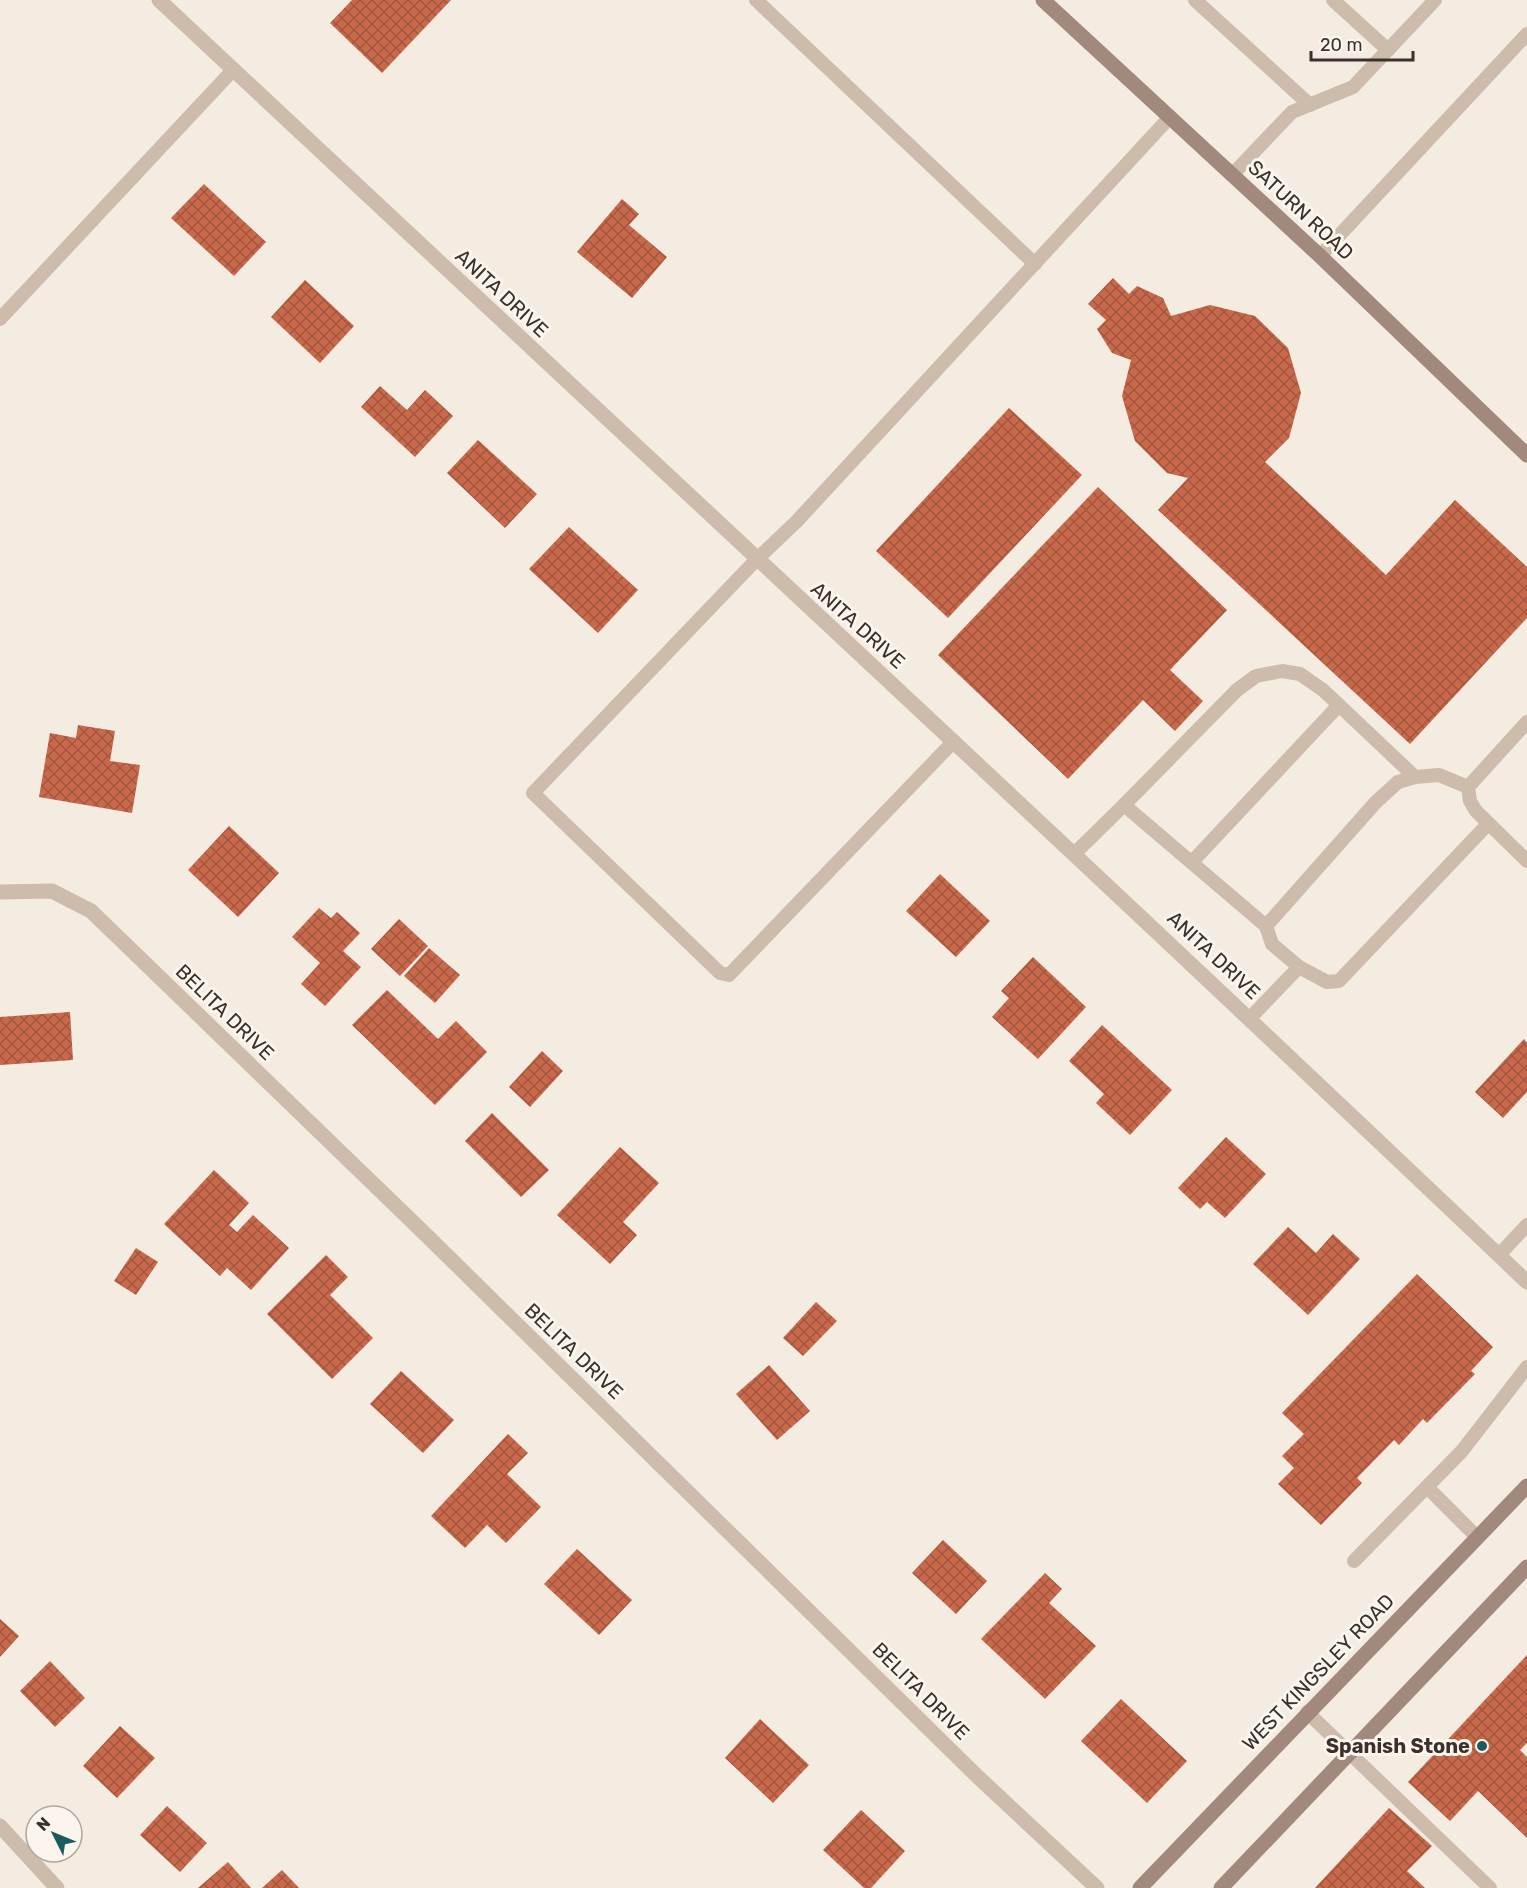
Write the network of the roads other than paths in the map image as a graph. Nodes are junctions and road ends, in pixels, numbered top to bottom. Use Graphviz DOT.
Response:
graph roads {
  1 [pos="159,0"];
  2 [pos="756,0"];
  3 [pos="1043,0"];
  4 [pos="1196,0"];
  5 [pos="1333,0"];
  6 [pos="1435,0"];
  7 [pos="1527,34"];
  8 [pos="1388,50"];
  9 [pos="233,70"];
  10 [pos="1310,105"];
  11 [pos="1170,117"];
  12 [pos="1232,175"];
  13 [pos="1320,255"];
  14 [pos="1035,264"];
  15 [pos="0,319"];
  16 [pos="1527,455"];
  17 [pos="756,560"];
  18 [pos="1339,705"];
  19 [pos="1526,726"];
  20 [pos="954,741"];
  21 [pos="1415,777"];
  22 [pos="1468,787"];
  23 [pos="1124,805"];
  24 [pos="1488,825"];
  25 [pos="1074,854"];
  26 [pos="1527,861"];
  27 [pos="1192,862"];
  28 [pos="0,892"];
  29 [pos="1266,926"];
  30 [pos="1299,967"];
  31 [pos="1251,1017"];
  32 [pos="1527,1225"];
  33 [pos="1499,1255"];
  34 [pos="1527,1282"];
  35 [pos="1527,1367"];
  36 [pos="1527,1486"];
  37 [pos="1427,1487"];
  38 [pos="1477,1538"];
  39 [pos="1354,1561"];
  40 [pos="1527,1567"];
  41 [pos="1306,1712"];
  42 [pos="1348,1754"];
  43 [pos="0,1826"];
  44 [pos="57,1888"];
  45 [pos="1097,1888"];
  46 [pos="1140,1888"];
  47 [pos="1221,1888"];
  48 [pos="1490,1888"];
  1 -- 9 [label="street, ANITA DRIVE"];
  2 -- 14 [label="lane"];
  3 -- 11 [label="main road, SATURN ROAD"];
  4 -- 10 [label="lane"];
  5 -- 8 [label="lane"];
  6 -- 8 [label="lane"];
  7 -- 13 [label="lane"];
  8 -- 10 [label="lane"];
  9 -- 15 [label="lane"];
  9 -- 17 [label="street, ANITA DRIVE"];
  10 -- 12 [label="lane"];
  11 -- 12 [label="main road, SATURN ROAD"];
  11 -- 14 [label="lane"];
  12 -- 13 [label="main road, SATURN ROAD"];
  13 -- 16 [label="main road, SATURN ROAD"];
  14 -- 17 [label="lane"];
  17 -- 20 [label="street, ANITA DRIVE"];
  17 -- 20 [label="lane"];
  18 -- 21 [label="lane"];
  18 -- 23 [label="lane"];
  18 -- 27 [label="lane"];
  19 -- 22 [label="lane"];
  20 -- 25 [label="street, ANITA DRIVE"];
  21 -- 22 [label="lane"];
  21 -- 29 [label="lane"];
  22 -- 24 [label="lane"];
  23 -- 25 [label="lane"];
  23 -- 27 [label="lane"];
  24 -- 26 [label="lane"];
  24 -- 30 [label="lane"];
  25 -- 31 [label="street, ANITA DRIVE"];
  27 -- 29 [label="lane"];
  28 -- 45 [label="street, BELITA DRIVE"];
  29 -- 30 [label="lane"];
  30 -- 31 [label="lane"];
  31 -- 33 [label="street, ANITA DRIVE"];
  32 -- 33 [label="lane"];
  33 -- 34 [label="street, ANITA DRIVE"];
  35 -- 37 [label="lane"];
  36 -- 38 [label="main road, WEST KINGSLEY ROAD"];
  37 -- 38 [label="lane"];
  37 -- 39 [label="lane"];
  38 -- 41 [label="main road, WEST KINGSLEY ROAD"];
  40 -- 42 [label="main road"];
  41 -- 42 [label="lane"];
  41 -- 46 [label="main road, WEST KINGSLEY ROAD"];
  42 -- 47 [label="main road"];
  42 -- 48 [label="lane"];
  43 -- 44 [label="street"];
}
